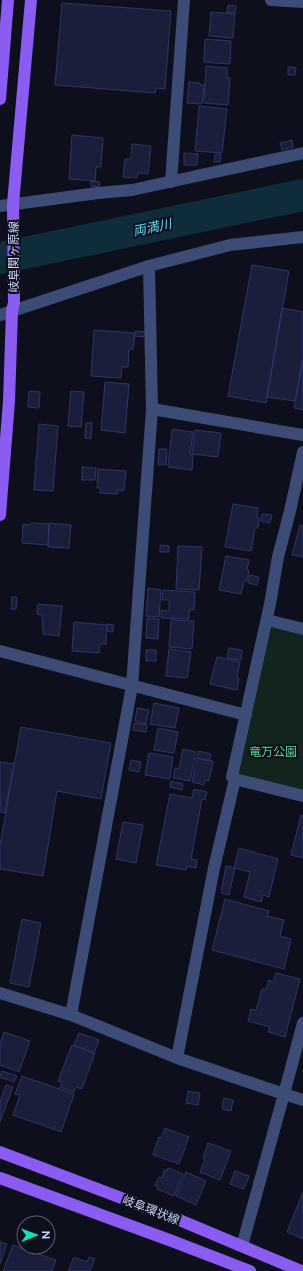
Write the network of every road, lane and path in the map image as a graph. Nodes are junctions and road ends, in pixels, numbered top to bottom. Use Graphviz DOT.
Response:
graph roads {
  1 [pos="8,0"];
  2 [pos="31,0"];
  3 [pos="184,0"];
  4 [pos="271,0"];
  5 [pos="303,2"];
  6 [pos="0,99"];
  7 [pos="303,153"];
  8 [pos="170,182"];
  9 [pos="14,204"];
  10 [pos="0,206"];
  11 [pos="303,237"];
  12 [pos="150,266"];
  13 [pos="13,307"];
  14 [pos="0,315"];
  15 [pos="152,409"];
  16 [pos="303,435"];
  17 [pos="303,452"];
  18 [pos="0,515"];
  19 [pos="267,620"];
  20 [pos="303,629"];
  21 [pos="0,651"];
  22 [pos="132,686"];
  23 [pos="246,715"];
  24 [pos="235,779"];
  25 [pos="303,796"];
  26 [pos="0,993"];
  27 [pos="71,1015"];
  28 [pos="303,1023"];
  29 [pos="177,1058"];
  30 [pos="284,1094"];
  31 [pos="303,1100"];
  32 [pos="0,1152"];
  33 [pos="0,1178"];
  34 [pos="242,1246"];
  35 [pos="236,1268"];
  36 [pos="250,1271"];
  37 [pos="301,1271"];
  1 -- 6 [label="main road"];
  2 -- 9 [label="main road, 岐阜関ヶ原線"];
  3 -- 8 [label="street"];
  4 -- 5 [label="street"];
  7 -- 8 [label="street"];
  8 -- 9 [label="street"];
  9 -- 10 [label="street"];
  9 -- 13 [label="main road, 岐阜関ヶ原線"];
  11 -- 12 [label="street"];
  12 -- 13 [label="street"];
  12 -- 15 [label="street"];
  13 -- 14 [label="street"];
  13 -- 18 [label="main road, 岐阜関ヶ原線"];
  15 -- 16 [label="street"];
  15 -- 22 [label="street"];
  17 -- 19 [label="street"];
  19 -- 20 [label="street"];
  19 -- 23 [label="street"];
  21 -- 22 [label="street"];
  22 -- 23 [label="street"];
  22 -- 27 [label="street"];
  23 -- 24 [label="street"];
  24 -- 25 [label="street"];
  24 -- 29 [label="street"];
  26 -- 27 [label="street"];
  27 -- 29 [label="street"];
  28 -- 30 [label="street"];
  29 -- 30 [label="street"];
  30 -- 31 [label="street"];
  30 -- 34 [label="street"];
  32 -- 34 [label="main road, 岐阜環状線"];
  33 -- 35 [label="main road, 岐阜環状線"];
  34 -- 37 [label="main road, 岐阜環状線"];
  35 -- 36 [label="main road, 岐阜環状線"];
}
